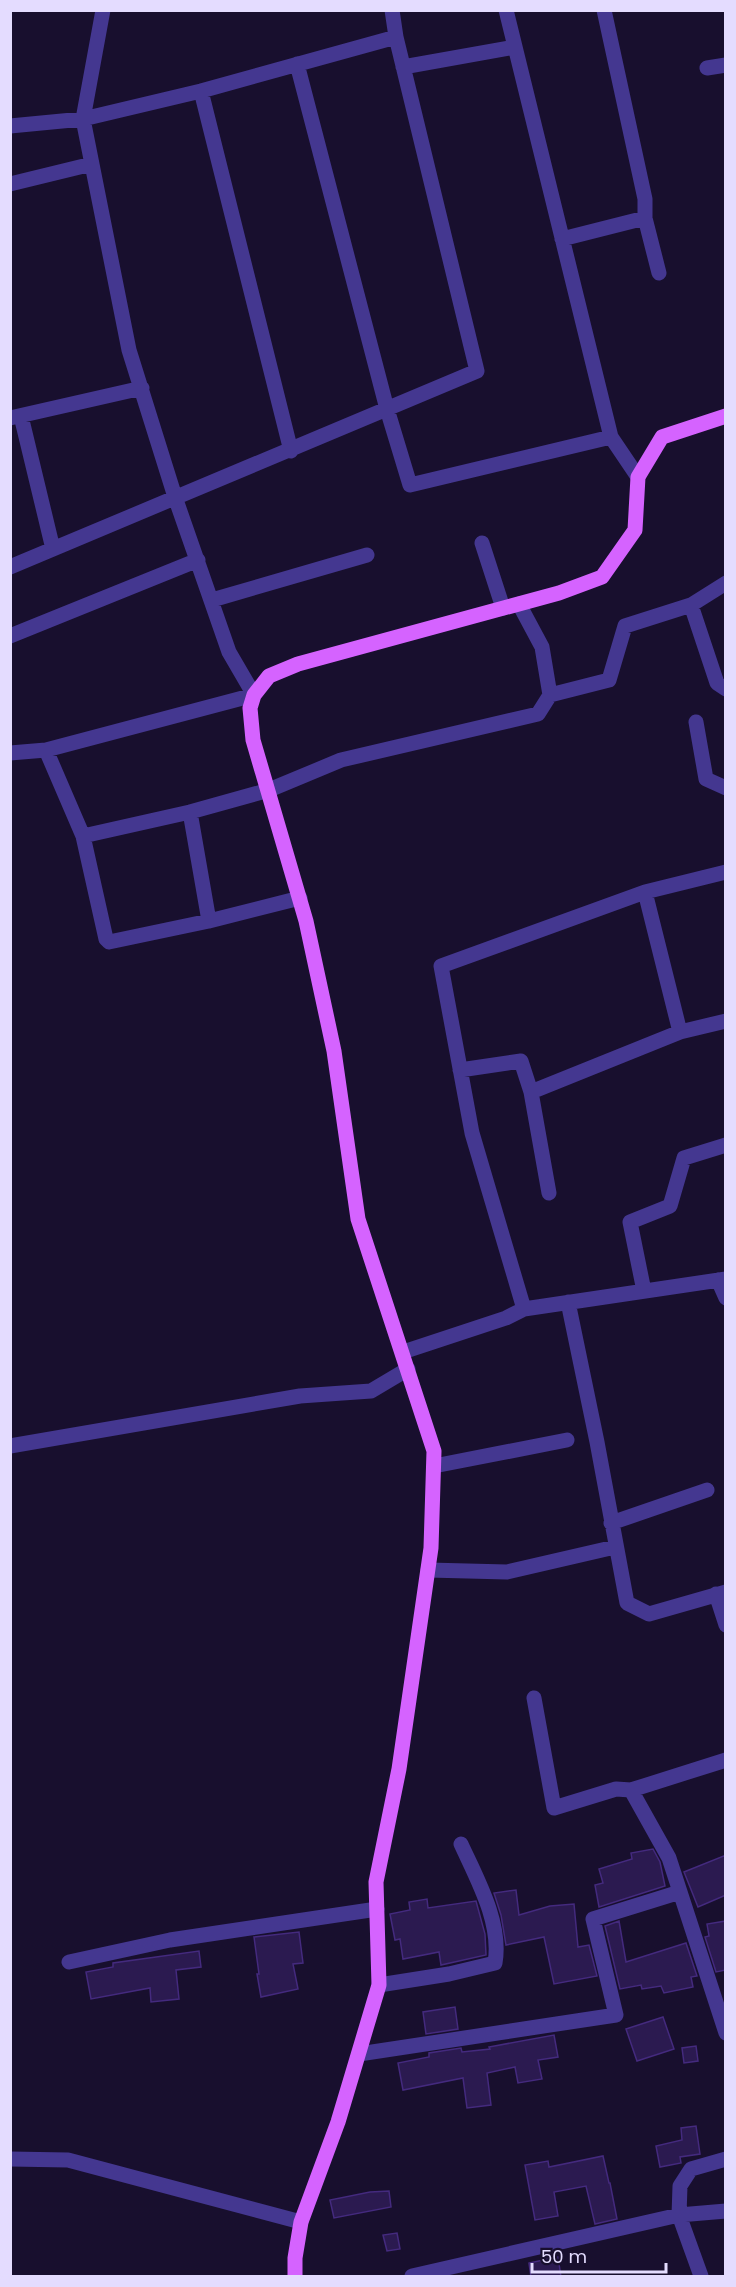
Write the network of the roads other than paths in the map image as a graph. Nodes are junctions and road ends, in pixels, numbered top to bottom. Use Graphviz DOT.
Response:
graph roads {
  1 [pos="103,10"];
  2 [pos="392,10"];
  3 [pos="506,10"];
  4 [pos="604,10"];
  5 [pos="396,37"];
  6 [pos="515,47"];
  7 [pos="297,64"];
  8 [pos="726,65"];
  9 [pos="403,67"];
  10 [pos="707,68"];
  11 [pos="201,91"];
  12 [pos="83,119"];
  13 [pos="10,126"];
  14 [pos="92,164"];
  15 [pos="10,184"];
  16 [pos="645,218"];
  17 [pos="562,239"];
  18 [pos="659,273"];
  19 [pos="142,388"];
  20 [pos="387,410"];
  21 [pos="726,416"];
  22 [pos="16,417"];
  23 [pos="611,437"];
  24 [pos="291,451"];
  25 [pos="638,477"];
  26 [pos="175,497"];
  27 [pos="482,543"];
  28 [pos="53,549"];
  29 [pos="367,555"];
  30 [pos="198,560"];
  31 [pos="10,567"];
  32 [pos="726,582"];
  33 [pos="212,600"];
  34 [pos="519,604"];
  35 [pos="691,605"];
  36 [pos="503,609"];
  37 [pos="10,636"];
  38 [pos="726,689"];
  39 [pos="254,695"];
  40 [pos="550,695"];
  41 [pos="696,722"];
  42 [pos="46,750"];
  43 [pos="10,753"];
  44 [pos="726,788"];
  45 [pos="269,790"];
  46 [pos="190,812"];
  47 [pos="83,836"];
  48 [pos="726,872"];
  49 [pos="645,892"];
  50 [pos="300,898"];
  51 [pos="209,921"];
  52 [pos="726,1021"];
  53 [pos="680,1032"];
  54 [pos="460,1070"];
  55 [pos="531,1092"];
  56 [pos="726,1145"];
  57 [pos="549,1193"];
  58 [pos="722,1280"];
  59 [pos="644,1291"];
  60 [pos="726,1298"];
  61 [pos="568,1302"];
  62 [pos="524,1309"];
  63 [pos="403,1352"];
  64 [pos="408,1369"];
  65 [pos="567,1440"];
  66 [pos="10,1446"];
  67 [pos="434,1466"];
  68 [pos="707,1490"];
  69 [pos="611,1523"];
  70 [pos="615,1548"];
  71 [pos="428,1570"];
  72 [pos="721,1593"];
  73 [pos="726,1625"];
  74 [pos="534,1698"];
  75 [pos="726,1760"];
  76 [pos="631,1790"];
  77 [pos="461,1844"];
  78 [pos="680,1892"];
  79 [pos="377,1909"];
  80 [pos="69,1962"];
  81 [pos="379,1985"];
  82 [pos="726,2033"];
  83 [pos="360,2054"];
  84 [pos="10,2159"];
  85 [pos="726,2159"];
  86 [pos="726,2211"];
  87 [pos="679,2215"];
  88 [pos="301,2222"];
  89 [pos="295,2277"];
  90 [pos="412,2277"];
  91 [pos="701,2277"];
  1 -- 12 [label="street"];
  2 -- 5 [label="street"];
  3 -- 6 [label="street"];
  4 -- 16 [label="street"];
  5 -- 7 [label="street"];
  5 -- 9 [label="street"];
  6 -- 9 [label="street"];
  6 -- 17 [label="street"];
  7 -- 11 [label="street"];
  7 -- 20 [label="street"];
  8 -- 10 [label="street"];
  9 -- 20 [label="street"];
  11 -- 12 [label="street"];
  11 -- 24 [label="street"];
  12 -- 13 [label="street"];
  12 -- 14 [label="street"];
  14 -- 15 [label="street"];
  14 -- 19 [label="street"];
  16 -- 17 [label="street"];
  16 -- 18 [label="street"];
  17 -- 23 [label="street"];
  19 -- 22 [label="street"];
  19 -- 26 [label="street"];
  20 -- 23 [label="street"];
  20 -- 24 [label="street"];
  21 -- 25 [label="main road"];
  22 -- 28 [label="street"];
  23 -- 25 [label="street"];
  24 -- 26 [label="street"];
  25 -- 34 [label="main road"];
  26 -- 28 [label="street"];
  26 -- 30 [label="street"];
  27 -- 36 [label="street"];
  28 -- 31 [label="street"];
  29 -- 33 [label="street"];
  30 -- 33 [label="street"];
  30 -- 37 [label="street"];
  32 -- 35 [label="street"];
  33 -- 39 [label="street"];
  34 -- 36 [label="main road"];
  34 -- 40 [label="street"];
  35 -- 38 [label="street"];
  35 -- 40 [label="street"];
  36 -- 39 [label="main road"];
  39 -- 42 [label="street"];
  39 -- 45 [label="main road"];
  40 -- 45 [label="street"];
  41 -- 44 [label="street"];
  42 -- 43 [label="street"];
  42 -- 47 [label="street"];
  45 -- 46 [label="street"];
  45 -- 50 [label="main road"];
  46 -- 47 [label="street"];
  46 -- 51 [label="street"];
  47 -- 51 [label="street"];
  48 -- 49 [label="street"];
  49 -- 53 [label="street"];
  49 -- 54 [label="street"];
  50 -- 51 [label="street"];
  50 -- 63 [label="main road"];
  52 -- 53 [label="street"];
  53 -- 55 [label="street"];
  54 -- 55 [label="street"];
  54 -- 62 [label="street"];
  55 -- 57 [label="street"];
  56 -- 59 [label="street"];
  58 -- 59 [label="street"];
  58 -- 60 [label="street"];
  59 -- 61 [label="street"];
  61 -- 62 [label="street"];
  61 -- 69 [label="street"];
  62 -- 63 [label="street"];
  63 -- 64 [label="main road"];
  64 -- 66 [label="street"];
  64 -- 67 [label="main road"];
  65 -- 67 [label="street"];
  67 -- 71 [label="main road"];
  68 -- 69 [label="street"];
  69 -- 70 [label="street"];
  70 -- 71 [label="street"];
  70 -- 72 [label="street"];
  71 -- 79 [label="main road"];
  72 -- 73 [label="street"];
  74 -- 76 [label="street"];
  75 -- 76 [label="street"];
  76 -- 78 [label="street"];
  77 -- 81 [label="street"];
  78 -- 82 [label="street"];
  78 -- 83 [label="street"];
  79 -- 80 [label="street"];
  79 -- 81 [label="main road"];
  81 -- 83 [label="main road"];
  83 -- 88 [label="main road"];
  84 -- 88 [label="street"];
  85 -- 87 [label="street"];
  86 -- 87 [label="street"];
  87 -- 90 [label="street"];
  87 -- 91 [label="street"];
  88 -- 89 [label="main road"];
}
